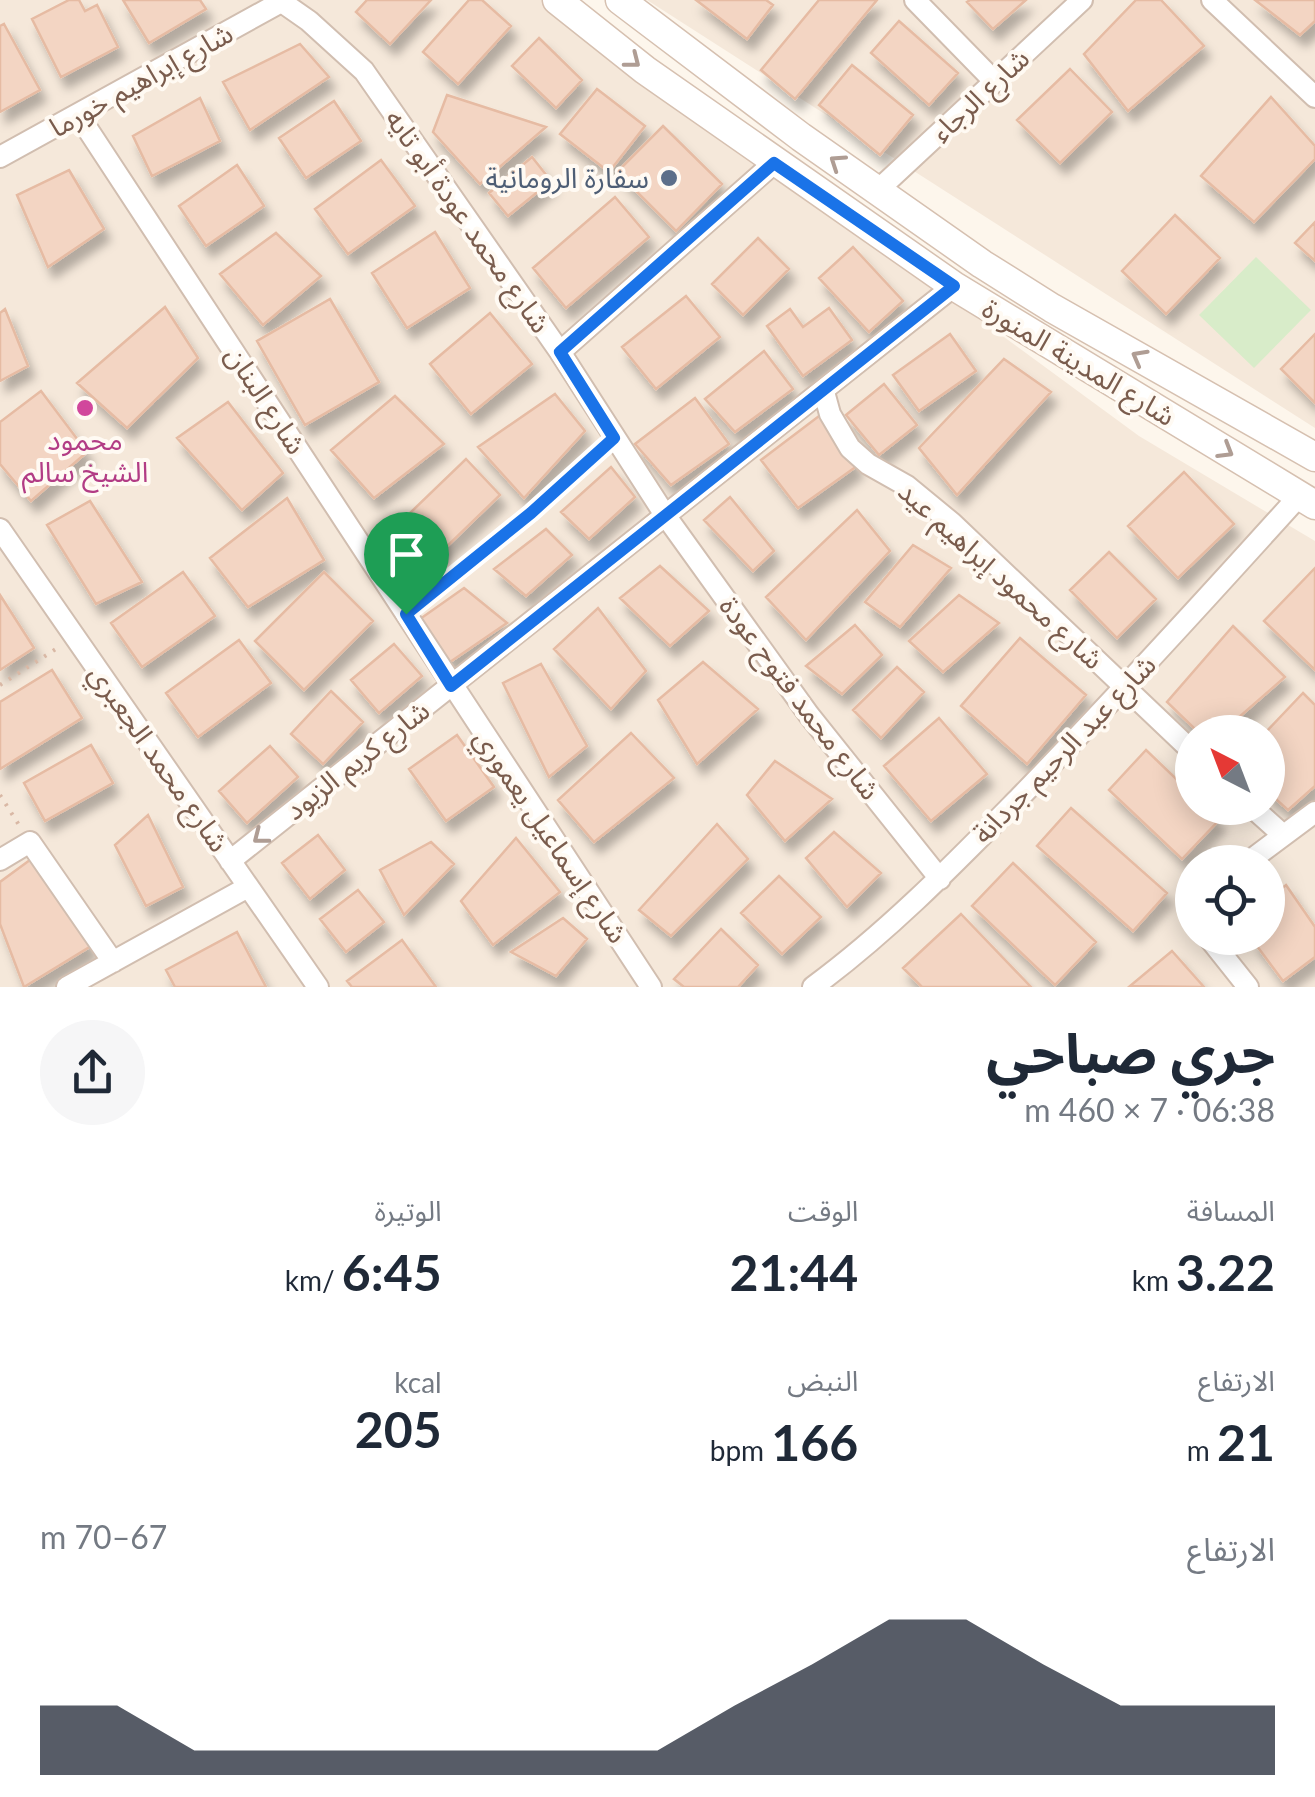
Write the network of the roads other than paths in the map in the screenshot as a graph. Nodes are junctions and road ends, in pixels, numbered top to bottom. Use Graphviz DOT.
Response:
graph roads {
  1 [pos="557,0"];
  2 [pos="620,0"];
  3 [pos="914,0"];
  4 [pos="1082,0"];
  5 [pos="1212,0"];
  6 [pos="280,1"];
  7 [pos="995,82"];
  8 [pos="1315,97"];
  9 [pos="79,116"];
  10 [pos="0,157"];
  11 [pos="774,163"];
  12 [pos="878,190"];
  13 [pos="954,286"];
  14 [pos="560,352"];
  15 [pos="824,392"];
  16 [pos="1315,457"];
  17 [pos="1308,500"];
  18 [pos="665,515"];
  19 [pos="2,536"];
  20 [pos="451,686"];
  21 [pos="1125,688"];
  22 [pos="1175,736"];
  23 [pos="1315,812"];
  24 [pos="1272,825"];
  25 [pos="1282,834"];
  26 [pos="1269,845"];
  27 [pos="0,860"];
  28 [pos="230,860"];
  29 [pos="940,879"];
  30 [pos="248,886"];
  31 [pos="1223,955"];
  32 [pos="113,962"];
  33 [pos="67,987"];
  34 [pos="318,987"];
  35 [pos="651,987"];
  36 [pos="812,987"];
  37 [pos="1248,987"];
  1 -- 11 [label="main road, شارع المدينة المنورة, one-way"];
  12 -- 2 [label="main road, شارع المدينة المنورة, one-way"];
  3 -- 7 [label="street"];
  4 -- 7 [label="street, شارع الرجاء"];
  5 -- 8 [label="street"];
  6 -- 9 [label="street, شارع إبراهيم خورما"];
  6 -- 14 [label="street, شارع محمد عودة أبو تايه"];
  7 -- 12 [label="street, شارع الرجاء"];
  9 -- 10 [label="street, شارع إبراهيم خورما"];
  9 -- 20 [label="street, شارع البنان"];
  11 -- 13 [label="main road, شارع المدينة المنورة"];
  11 -- 14 [label="street"];
  16 -- 12 [label="main road, شارع المدينة المنورة, one-way"];
  13 -- 15 [label="street, شارع كريم الزيود"];
  13 -- 17 [label="main road, شارع المدينة المنورة, one-way"];
  14 -- 18 [label="street, شارع محمد عودة أبو تايه"];
  15 -- 18 [label="street, شارع كريم الزيود"];
  15 -- 21 [label="street, شارع محمود إبراهيم عيد"];
  17 -- 21 [label="street, شارع عبد الرحيم جردانة"];
  18 -- 20 [label="street, شارع كريم الزيود"];
  18 -- 29 [label="street, شارع محمد فتوح عودة"];
  19 -- 28 [label="street, شارع محمد الجعبري"];
  20 -- 28 [label="street, شارع كريم الزيود, one-way"];
  20 -- 35 [label="street, شارع إسماعيل يعموري"];
  21 -- 22 [label="street, شارع محمود إبراهيم عيد"];
  21 -- 29 [label="street, شارع عبد الرحيم جردانة"];
  23 -- 25 [label="street"];
  24 -- 25 [label="street"];
  25 -- 26 [label="street"];
  27 -- 32 [label="street"];
  28 -- 30 [label="street, شارع محمد الجعبري"];
  29 -- 36 [label="street, شارع عبد الرحيم جردانة"];
  30 -- 32 [label="street"];
  30 -- 34 [label="street, شارع محمد الجعبري"];
  31 -- 37 [label="street"];
  32 -- 33 [label="street"];
}
